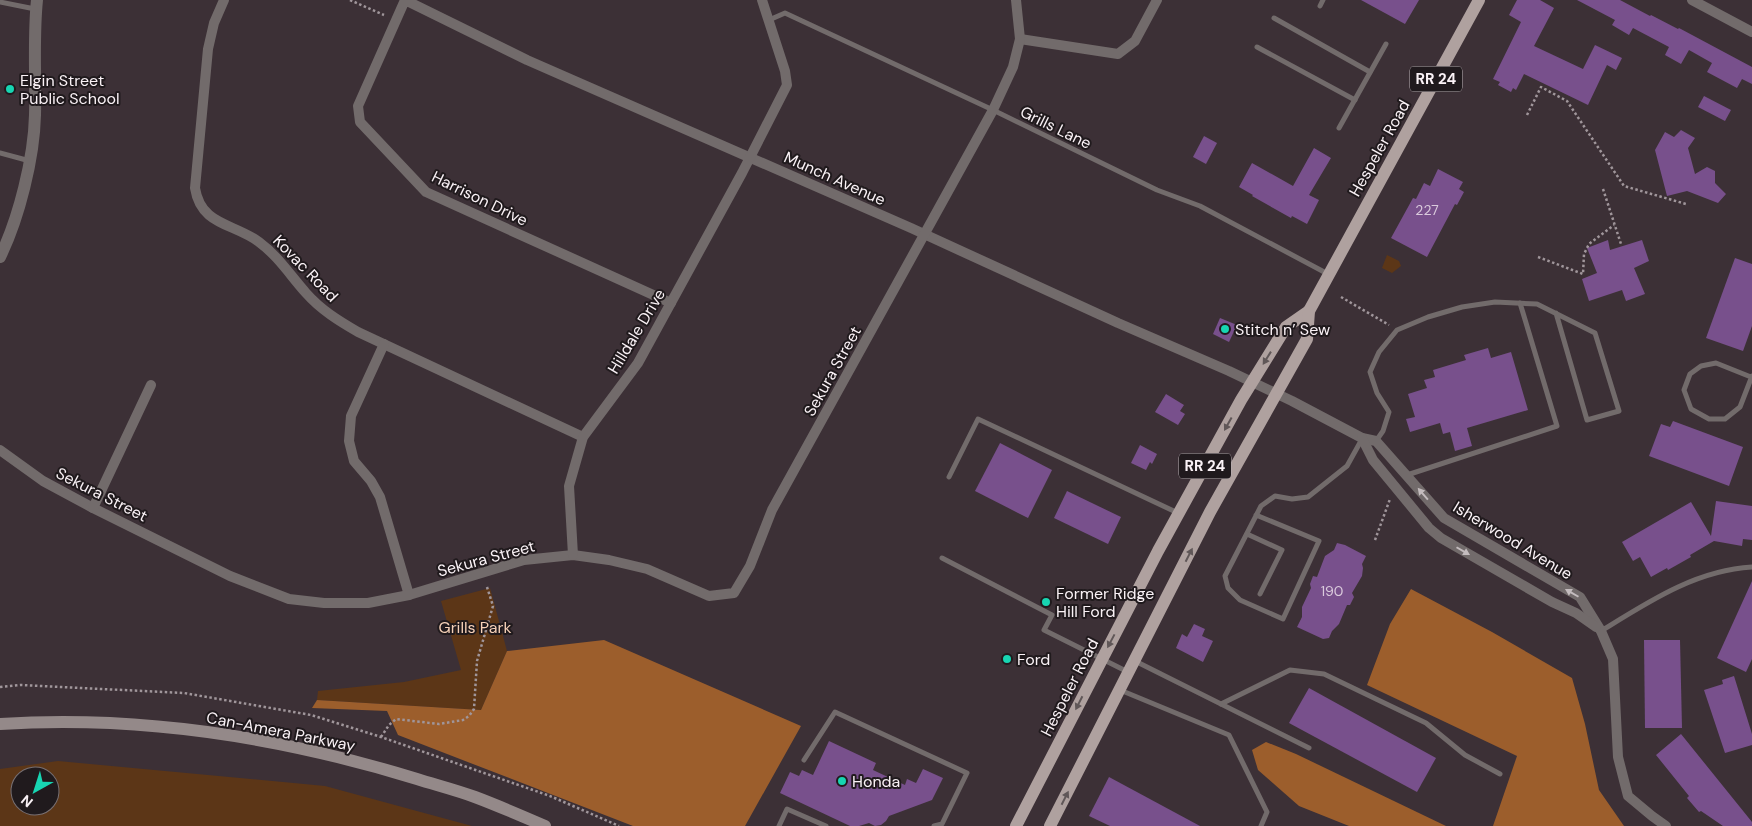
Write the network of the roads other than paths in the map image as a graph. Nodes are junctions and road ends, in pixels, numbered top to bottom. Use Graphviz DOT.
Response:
graph roads {
  1 [pos="224,0"];
  2 [pos="405,0"];
  3 [pos="762,0"];
  4 [pos="1016,0"];
  5 [pos="1157,0"];
  6 [pos="1323,0"];
  7 [pos="1478,0"];
  8 [pos="1692,0"];
  9 [pos="0,2"];
  10 [pos="36,4"];
  11 [pos="1320,6"];
  12 [pos="1274,18"];
  13 [pos="769,20"];
  14 [pos="1752,32"];
  15 [pos="1020,39"];
  16 [pos="1386,44"];
  17 [pos="1257,47"];
  18 [pos="1370,72"];
  19 [pos="1355,100"];
  20 [pos="993,110"];
  21 [pos="1339,128"];
  22 [pos="0,153"];
  23 [pos="750,157"];
  24 [pos="30,161"];
  25 [pos="924,234"];
  26 [pos="0,257"];
  27 [pos="1329,274"];
  28 [pos="671,303"];
  29 [pos="1520,304"];
  30 [pos="1309,311"];
  31 [pos="1556,313"];
  32 [pos="384,344"];
  33 [pos="1752,377"];
  34 [pos="1252,382"];
  35 [pos="151,385"];
  36 [pos="1276,393"];
  37 [pos="583,437"];
  38 [pos="1362,438"];
  39 [pos="1376,441"];
  40 [pos="0,450"];
  41 [pos="1407,475"];
  42 [pos="949,477"];
  43 [pos="93,508"];
  44 [pos="1178,513"];
  45 [pos="1256,514"];
  46 [pos="1247,534"];
  47 [pos="573,555"];
  48 [pos="942,558"];
  49 [pos="1752,567"];
  50 [pos="1260,594"];
  51 [pos="409,595"];
  52 [pos="1601,631"];
  53 [pos="1101,659"];
  54 [pos="1135,661"];
  55 [pos="1128,672"];
  56 [pos="1120,690"];
  57 [pos="1221,704"];
  58 [pos="0,724"];
  59 [pos="1309,748"];
  60 [pos="804,760"];
  61 [pos="1500,774"];
  62 [pos="944,825"];
  63 [pos="545,826"];
  64 [pos="779,826"];
  65 [pos="826,826"];
  66 [pos="934,826"];
  67 [pos="1016,826"];
  68 [pos="1050,826"];
  69 [pos="1262,826"];
  70 [pos="1666,826"];
  1 -- 32 [label="street, Kovac Road"];
  2 -- 23 [label="street, Munch Avenue"];
  2 -- 28 [label="street, Harrison Drive"];
  3 -- 13 [label="street, Hilldale Drive"];
  4 -- 15 [label="street, Sekura Street"];
  5 -- 15 [label="street"];
  6 -- 11 [label="lane"];
  7 -- 27 [label="main road, Hespeler Road / RR 24"];
  8 -- 14 [label="street"];
  9 -- 10 [label="lane"];
  10 -- 24 [label="street"];
  12 -- 18 [label="lane"];
  13 -- 20 [label="lane, Grills Lane"];
  13 -- 23 [label="street, Hilldale Drive"];
  15 -- 20 [label="street, Sekura Street"];
  16 -- 18 [label="lane"];
  17 -- 19 [label="lane"];
  18 -- 19 [label="lane"];
  19 -- 21 [label="lane"];
  20 -- 25 [label="street, Sekura Street"];
  20 -- 27 [label="lane, Grills Lane"];
  22 -- 24 [label="lane"];
  23 -- 25 [label="street, Munch Avenue"];
  23 -- 28 [label="street, Hilldale Drive"];
  24 -- 26 [label="street"];
  25 -- 34 [label="street, Munch Avenue"];
  25 -- 47 [label="street, Sekura Street"];
  27 -- 30 [label="main road, Hespeler Road / RR 24"];
  28 -- 37 [label="street, Hilldale Drive"];
  29 -- 31 [label="lane"];
  29 -- 39 [label="lane"];
  29 -- 41 [label="lane"];
  30 -- 34 [label="main road, Hespeler Road / RR 24, one-way"];
  30 -- 36 [label="main road, Hespeler Road / RR 24"];
  31 -- 31 [label="lane"];
  32 -- 37 [label="street, Kovac Road"];
  32 -- 51 [label="street"];
  33 -- 33 [label="lane"];
  34 -- 36 [label="street"];
  34 -- 44 [label="main road, Hespeler Road / RR 24, one-way"];
  35 -- 43 [label="street"];
  36 -- 38 [label="street"];
  54 -- 36 [label="main road, Hespeler Road / RR 24, one-way"];
  37 -- 47 [label="street, Hilldale Drive"];
  38 -- 39 [label="street"];
  38 -- 45 [label="lane"];
  38 -- 52 [label="street, Isherwood Avenue, one-way"];
  39 -- 41 [label="street, Isherwood Avenue"];
  40 -- 43 [label="street, Sekura Street"];
  52 -- 41 [label="street, Isherwood Avenue, one-way"];
  42 -- 44 [label="lane"];
  43 -- 51 [label="street, Sekura Street"];
  44 -- 53 [label="main road, Hespeler Road / RR 24, one-way"];
  45 -- 46 [label="lane"];
  45 -- 46 [label="lane"];
  46 -- 50 [label="lane"];
  47 -- 51 [label="street, Sekura Street"];
  48 -- 53 [label="lane"];
  49 -- 52 [label="lane"];
  52 -- 70 [label="street, Isherwood Avenue"];
  53 -- 55 [label="lane"];
  53 -- 67 [label="main road, Hespeler Road / RR 24, one-way"];
  54 -- 55 [label="main road, Hespeler Road / RR 24"];
  54 -- 57 [label="lane"];
  55 -- 56 [label="main road, Hespeler Road / RR 24"];
  68 -- 56 [label="main road, Hespeler Road / RR 24, one-way"];
  56 -- 69 [label="lane"];
  57 -- 59 [label="lane"];
  57 -- 61 [label="lane"];
  58 -- 63 [label="main road, Can-Amera Parkway"];
  60 -- 62 [label="lane"];
  62 -- 66 [label="lane"];
  64 -- 65 [label="lane"];
}
